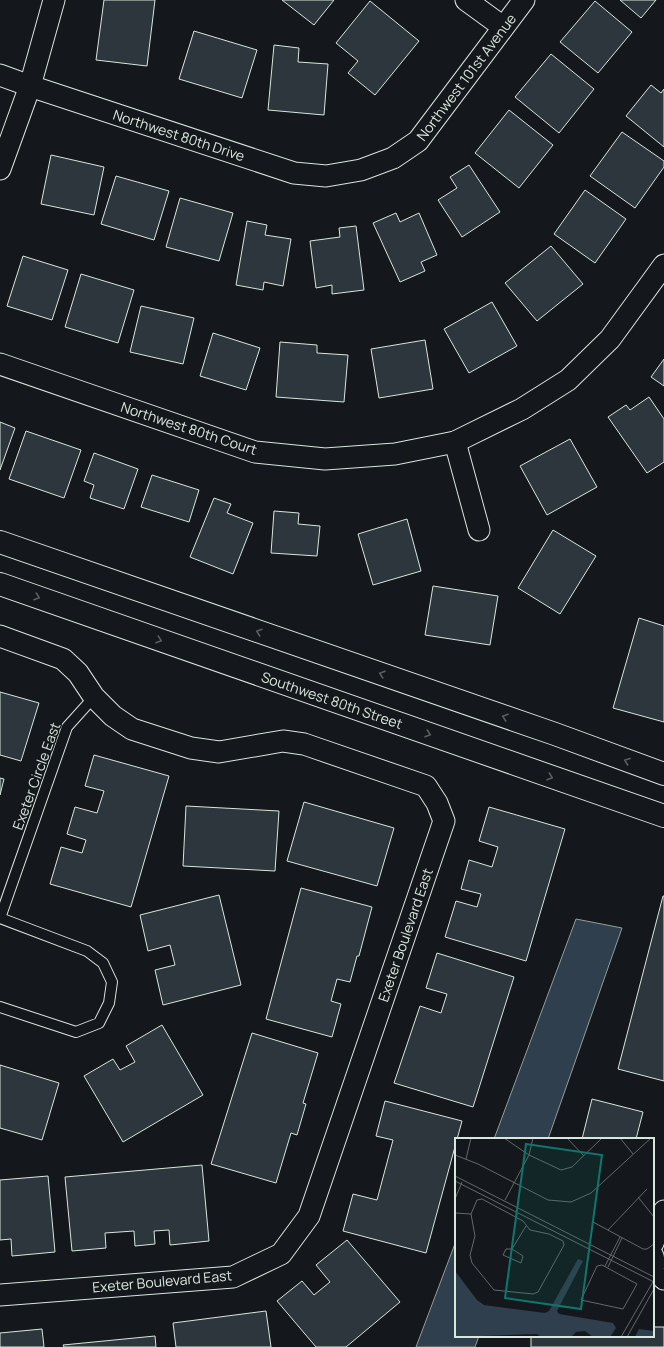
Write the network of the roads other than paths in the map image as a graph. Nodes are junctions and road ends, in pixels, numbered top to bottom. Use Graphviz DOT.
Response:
graph roads {
  1 [pos="54,0"];
  2 [pos="466,0"];
  3 [pos="524,0"];
  4 [pos="503,27"];
  5 [pos="0,75"];
  6 [pos="30,86"];
  7 [pos="0,169"];
  8 [pos="361,170"];
  9 [pos="664,265"];
  10 [pos="0,364"];
  11 [pos="455,442"];
  12 [pos="479,530"];
  13 [pos="0,542"];
  14 [pos="0,584"];
  15 [pos="0,636"];
  16 [pos="94,697"];
  17 [pos="664,774"];
  18 [pos="664,816"];
  19 [pos="0,918"];
  20 [pos="0,1007"];
  21 [pos="664,1212"];
  22 [pos="654,1240"];
  23 [pos="654,1261"];
  24 [pos="664,1279"];
  25 [pos="0,1295"];
  1 -- 6 [label="street"];
  2 -- 4 [label="street"];
  3 -- 4 [label="street, Northwest 101st Avenue"];
  4 -- 8 [label="street, Northwest 101st Avenue"];
  5 -- 6 [label="street, Northwest 80th Drive"];
  6 -- 7 [label="street"];
  6 -- 8 [label="street, Northwest 80th Drive"];
  9 -- 11 [label="street, Northwest 80th Court"];
  10 -- 11 [label="street, Northwest 80th Court"];
  11 -- 12 [label="street"];
  17 -- 13 [label="street, one-way"];
  14 -- 18 [label="street, Southwest 80th Street, one-way"];
  15 -- 16 [label="street, Exeter Boulevard East"];
  16 -- 19 [label="lane, Exeter Circle East"];
  16 -- 25 [label="street, Exeter Boulevard East"];
  19 -- 20 [label="lane, Exeter Circle East"];
  21 -- 22 [label="street"];
  23 -- 24 [label="street"];
}
